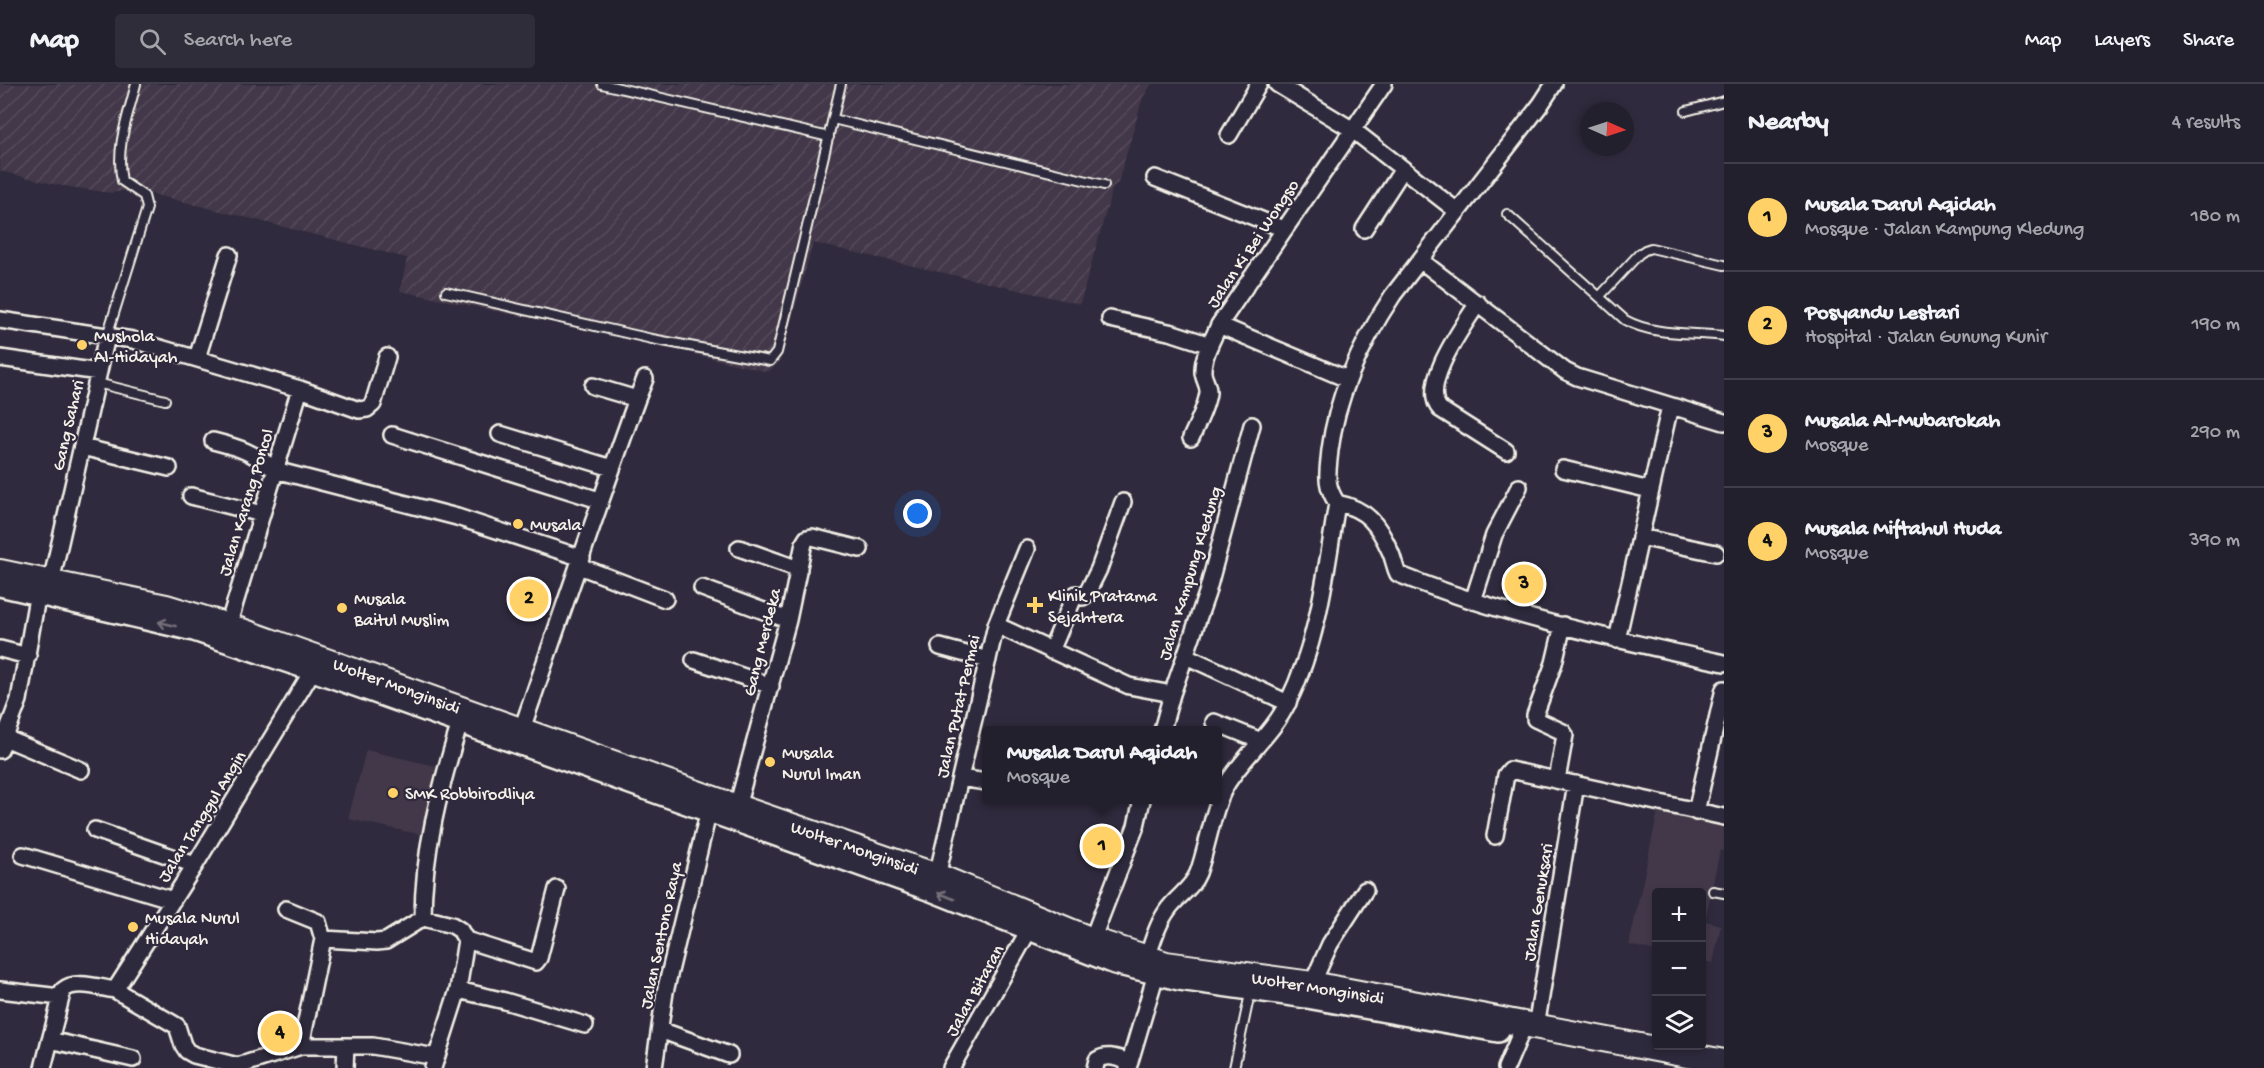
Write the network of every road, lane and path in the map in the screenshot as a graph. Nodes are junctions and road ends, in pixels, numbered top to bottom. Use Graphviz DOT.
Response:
graph roads {
  1 [pos="136,84"];
  2 [pos="602,84"];
  3 [pos="842,84"];
  4 [pos="1260,84"];
  5 [pos="1276,84"];
  6 [pos="1384,84"];
  7 [pos="1554,84"];
  8 [pos="1724,101"];
  9 [pos="1686,111"];
  10 [pos="833,119"];
  11 [pos="1353,130"];
  12 [pos="1229,135"];
  13 [pos="829,137"];
  14 [pos="1403,169"];
  15 [pos="1155,178"];
  16 [pos="1104,185"];
  17 [pos="1457,211"];
  18 [pos="1507,214"];
  19 [pos="1284,229"];
  20 [pos="1364,229"];
  21 [pos="229,255"];
  22 [pos="1420,260"];
  23 [pos="1724,265"];
  24 [pos="446,292"];
  25 [pos="1600,296"];
  26 [pos="1478,303"];
  27 [pos="1110,319"];
  28 [pos="0,320"];
  29 [pos="1219,325"];
  30 [pos="107,336"];
  31 [pos="1724,336"];
  32 [pos="1210,345"];
  33 [pos="387,357"];
  34 [pos="0,358"];
  35 [pos="197,358"];
  36 [pos="98,377"];
  37 [pos="645,379"];
  38 [pos="1347,379"];
  39 [pos="593,386"];
  40 [pos="300,390"];
  41 [pos="637,399"];
  42 [pos="165,400"];
  43 [pos="1670,406"];
  44 [pos="1724,422"];
  45 [pos="1252,425"];
  46 [pos="500,434"];
  47 [pos="392,435"];
  48 [pos="1191,438"];
  49 [pos="213,441"];
  50 [pos="82,447"];
  51 [pos="1506,451"];
  52 [pos="169,468"];
  53 [pos="612,468"];
  54 [pos="1563,469"];
  55 [pos="275,470"];
  56 [pos="1519,487"];
  57 [pos="1650,490"];
  58 [pos="191,496"];
  59 [pos="599,500"];
  60 [pos="1123,502"];
  61 [pos="1337,503"];
  62 [pos="262,514"];
  63 [pos="1640,537"];
  64 [pos="739,548"];
  65 [pos="860,549"];
  66 [pos="1027,549"];
  67 [pos="1716,553"];
  68 [pos="580,562"];
  69 [pos="799,569"];
  70 [pos="0,572"];
  71 [pos="0,585"];
  72 [pos="44,587"];
  73 [pos="702,588"];
  74 [pos="665,599"];
  75 [pos="1473,601"];
  76 [pos="788,620"];
  77 [pos="996,625"];
  78 [pos="1563,625"];
  79 [pos="228,626"];
  80 [pos="1617,640"];
  81 [pos="940,647"];
  82 [pos="0,650"];
  83 [pos="1051,651"];
  84 [pos="28,656"];
  85 [pos="1186,656"];
  86 [pos="694,660"];
  87 [pos="987,660"];
  88 [pos="1724,663"];
  89 [pos="313,670"];
  90 [pos="771,686"];
  91 [pos="1724,689"];
  92 [pos="1172,694"];
  93 [pos="1288,703"];
  94 [pos="1214,722"];
  95 [pos="459,723"];
  96 [pos="1162,726"];
  97 [pos="522,729"];
  98 [pos="1261,741"];
  99 [pos="3,744"];
  100 [pos="81,770"];
  101 [pos="960,778"];
  102 [pos="1557,780"];
  103 [pos="982,781"];
  104 [pos="1576,784"];
  105 [pos="1222,792"];
  106 [pos="1141,804"];
  107 [pos="1218,804"];
  108 [pos="709,810"];
  109 [pos="1696,812"];
  110 [pos="747,815"];
  111 [pos="1724,817"];
  112 [pos="95,830"];
  113 [pos="1495,836"];
  114 [pos="23,855"];
  115 [pos="195,865"];
  116 [pos="937,876"];
  117 [pos="556,889"];
  118 [pos="1365,890"];
  119 [pos="1713,891"];
  120 [pos="1724,893"];
  121 [pos="173,900"];
  122 [pos="286,909"];
  123 [pos="423,918"];
  124 [pos="1029,930"];
  125 [pos="323,939"];
  126 [pos="466,940"];
  127 [pos="1092,940"];
  128 [pos="1152,978"];
  129 [pos="1312,984"];
  130 [pos="0,990"];
  131 [pos="115,990"];
  132 [pos="458,990"];
  133 [pos="1251,993"];
  134 [pos="60,997"];
  135 [pos="585,1025"];
  136 [pos="660,1030"];
  137 [pos="1528,1031"];
  138 [pos="50,1040"];
  139 [pos="1592,1043"];
  140 [pos="301,1046"];
  141 [pos="346,1046"];
  142 [pos="729,1055"];
  143 [pos="133,1059"];
  144 [pos="1724,1062"];
  145 [pos="434,1063"];
  146 [pos="1129,1065"];
  147 [pos="238,1067"];
  148 [pos="43,1068"];
  149 [pos="345,1068"];
  150 [pos="654,1068"];
  151 [pos="951,1068"];
  152 [pos="1095,1068"];
  153 [pos="1234,1068"];
  154 [pos="1506,1068"];
  155 [pos="1696,1068"];
  1 -- 30 [label="lane, Gang Sahari"];
  2 -- 13 [label="lane"];
  3 -- 10 [label="lane"];
  4 -- 12 [label="street"];
  5 -- 11 [label="street"];
  6 -- 11 [label="street, Jalan Ki Bei Wongso"];
  7 -- 17 [label="street"];
  8 -- 9 [label="lane"];
  10 -- 13 [label="lane"];
  10 -- 16 [label="lane"];
  11 -- 14 [label="street"];
  11 -- 19 [label="street, Jalan Ki Bei Wongso"];
  13 -- 24 [label="lane"];
  14 -- 17 [label="street"];
  14 -- 20 [label="street"];
  15 -- 19 [label="street"];
  17 -- 22 [label="street"];
  18 -- 25 [label="lane"];
  19 -- 29 [label="street, Jalan Ki Bei Wongso"];
  21 -- 35 [label="street"];
  22 -- 26 [label="street"];
  22 -- 38 [label="street"];
  23 -- 25 [label="lane"];
  25 -- 31 [label="lane"];
  26 -- 43 [label="street"];
  26 -- 51 [label="street"];
  27 -- 32 [label="street"];
  28 -- 30 [label="street"];
  29 -- 32 [label="street, Jalan Ki Bei Wongso"];
  29 -- 38 [label="street"];
  30 -- 35 [label="street"];
  30 -- 36 [label="street, Gang Sahari"];
  32 -- 48 [label="street, Jalan Ki Bei Wongso"];
  33 -- 40 [label="street"];
  34 -- 36 [label="street"];
  35 -- 40 [label="street"];
  36 -- 42 [label="lane"];
  36 -- 50 [label="street, Gang Sahari"];
  37 -- 41 [label="street"];
  38 -- 61 [label="street"];
  39 -- 41 [label="street"];
  40 -- 55 [label="street, Jalan Karang Poncol"];
  41 -- 53 [label="street"];
  43 -- 44 [label="street"];
  43 -- 57 [label="street"];
  45 -- 85 [label="street, Jalan Kampung Kledung"];
  46 -- 53 [label="street"];
  47 -- 59 [label="street"];
  49 -- 55 [label="street"];
  50 -- 52 [label="street"];
  50 -- 72 [label="street, Gang Sahari"];
  53 -- 59 [label="street"];
  54 -- 57 [label="street"];
  55 -- 62 [label="street, Jalan Karang Poncol"];
  55 -- 68 [label="street"];
  56 -- 75 [label="street"];
  57 -- 63 [label="street"];
  58 -- 62 [label="street"];
  59 -- 68 [label="street"];
  60 -- 83 [label="street"];
  61 -- 75 [label="street"];
  61 -- 93 [label="street"];
  62 -- 79 [label="street, Jalan Karang Poncol"];
  63 -- 67 [label="street"];
  63 -- 80 [label="street"];
  64 -- 69 [label="street"];
  65 -- 69 [label="street, Gang Merdeka"];
  66 -- 77 [label="street"];
  68 -- 74 [label="street"];
  68 -- 97 [label="street"];
  69 -- 76 [label="street, Gang Merdeka"];
  70 -- 72 [label="main road, Wolter Monginsidi"];
  71 -- 72 [label="main road, Wolter Monginsidi"];
  72 -- 79 [label="main road, Wolter Monginsidi"];
  72 -- 84 [label="street, Gang Sahari"];
  89 -- 72 [label="main road, Wolter Monginsidi, one-way"];
  73 -- 76 [label="street"];
  75 -- 78 [label="street"];
  76 -- 90 [label="street, Gang Merdeka"];
  77 -- 83 [label="street, Jalan Putat Permai"];
  77 -- 87 [label="street, Jalan Putat Permai"];
  78 -- 80 [label="street"];
  78 -- 102 [label="street"];
  79 -- 97 [label="main road, Wolter Monginsidi"];
  80 -- 88 [label="street"];
  81 -- 87 [label="street"];
  82 -- 84 [label="street"];
  83 -- 92 [label="street, Jalan Putat Permai"];
  84 -- 99 [label="street, Gang Sahari"];
  85 -- 92 [label="street, Jalan Kampung Kledung"];
  85 -- 93 [label="street"];
  86 -- 90 [label="street"];
  87 -- 101 [label="street, Jalan Putat Permai"];
  89 -- 95 [label="main road, Wolter Monginsidi"];
  89 -- 115 [label="street, Jalan Tanggul Angin"];
  90 -- 110 [label="street, Gang Merdeka"];
  91 -- 109 [label="street"];
  92 -- 96 [label="street, Jalan Kampung Kledung"];
  93 -- 98 [label="street"];
  94 -- 98 [label="street"];
  95 -- 108 [label="main road, Wolter Monginsidi"];
  95 -- 123 [label="street"];
  97 -- 110 [label="main road, Wolter Monginsidi"];
  98 -- 105 [label="street"];
  99 -- 100 [label="street"];
  101 -- 103 [label="street"];
  101 -- 116 [label="street, Jalan Putat Permai"];
  102 -- 104 [label="street"];
  102 -- 113 [label="street"];
  104 -- 109 [label="street"];
  104 -- 137 [label="street, Jalan Genuksari"];
  106 -- 127 [label="street"];
  107 -- 128 [label="street"];
  108 -- 110 [label="main road, Wolter Monginsidi"];
  108 -- 136 [label="street, Jalan Sentono Raya"];
  109 -- 111 [label="street"];
  110 -- 116 [label="main road, Wolter Monginsidi"];
  124 -- 110 [label="main road, Wolter Monginsidi, one-way"];
  112 -- 115 [label="street"];
  114 -- 121 [label="street"];
  115 -- 121 [label="street, Jalan Tanggul Angin"];
  116 -- 127 [label="main road, Wolter Monginsidi"];
  117 -- 126 [label="street"];
  118 -- 129 [label="street"];
  119 -- 120 [label="lane"];
  121 -- 131 [label="street, Jalan Tanggul Angin"];
  122 -- 125 [label="street"];
  123 -- 125 [label="street"];
  123 -- 126 [label="street"];
  124 -- 128 [label="main road, Wolter Monginsidi"];
  124 -- 151 [label="street, Jalan Bitaran"];
  125 -- 140 [label="street"];
  126 -- 132 [label="street"];
  127 -- 128 [label="main road, Wolter Monginsidi"];
  128 -- 133 [label="main road, Wolter Monginsidi"];
  128 -- 146 [label="street"];
  129 -- 133 [label="main road, Wolter Monginsidi"];
  129 -- 137 [label="main road, Wolter Monginsidi"];
  130 -- 134 [label="street"];
  131 -- 134 [label="street"];
  131 -- 147 [label="street"];
  132 -- 135 [label="street"];
  132 -- 145 [label="street"];
  133 -- 137 [label="main road, Wolter Monginsidi"];
  133 -- 153 [label="lane"];
  134 -- 138 [label="street"];
  136 -- 142 [label="street"];
  136 -- 150 [label="street, Jalan Sentono Raya"];
  137 -- 139 [label="main road, Wolter Monginsidi"];
  137 -- 154 [label="street, Jalan Genuksari"];
  138 -- 143 [label="street"];
  138 -- 148 [label="street"];
  139 -- 144 [label="main road, Wolter Monginsidi"];
  139 -- 155 [label="main road, Wolter Monginsidi"];
  140 -- 141 [label="street"];
  140 -- 147 [label="street"];
  141 -- 145 [label="street"];
  141 -- 149 [label="street"];
  146 -- 152 [label="street"];
}
